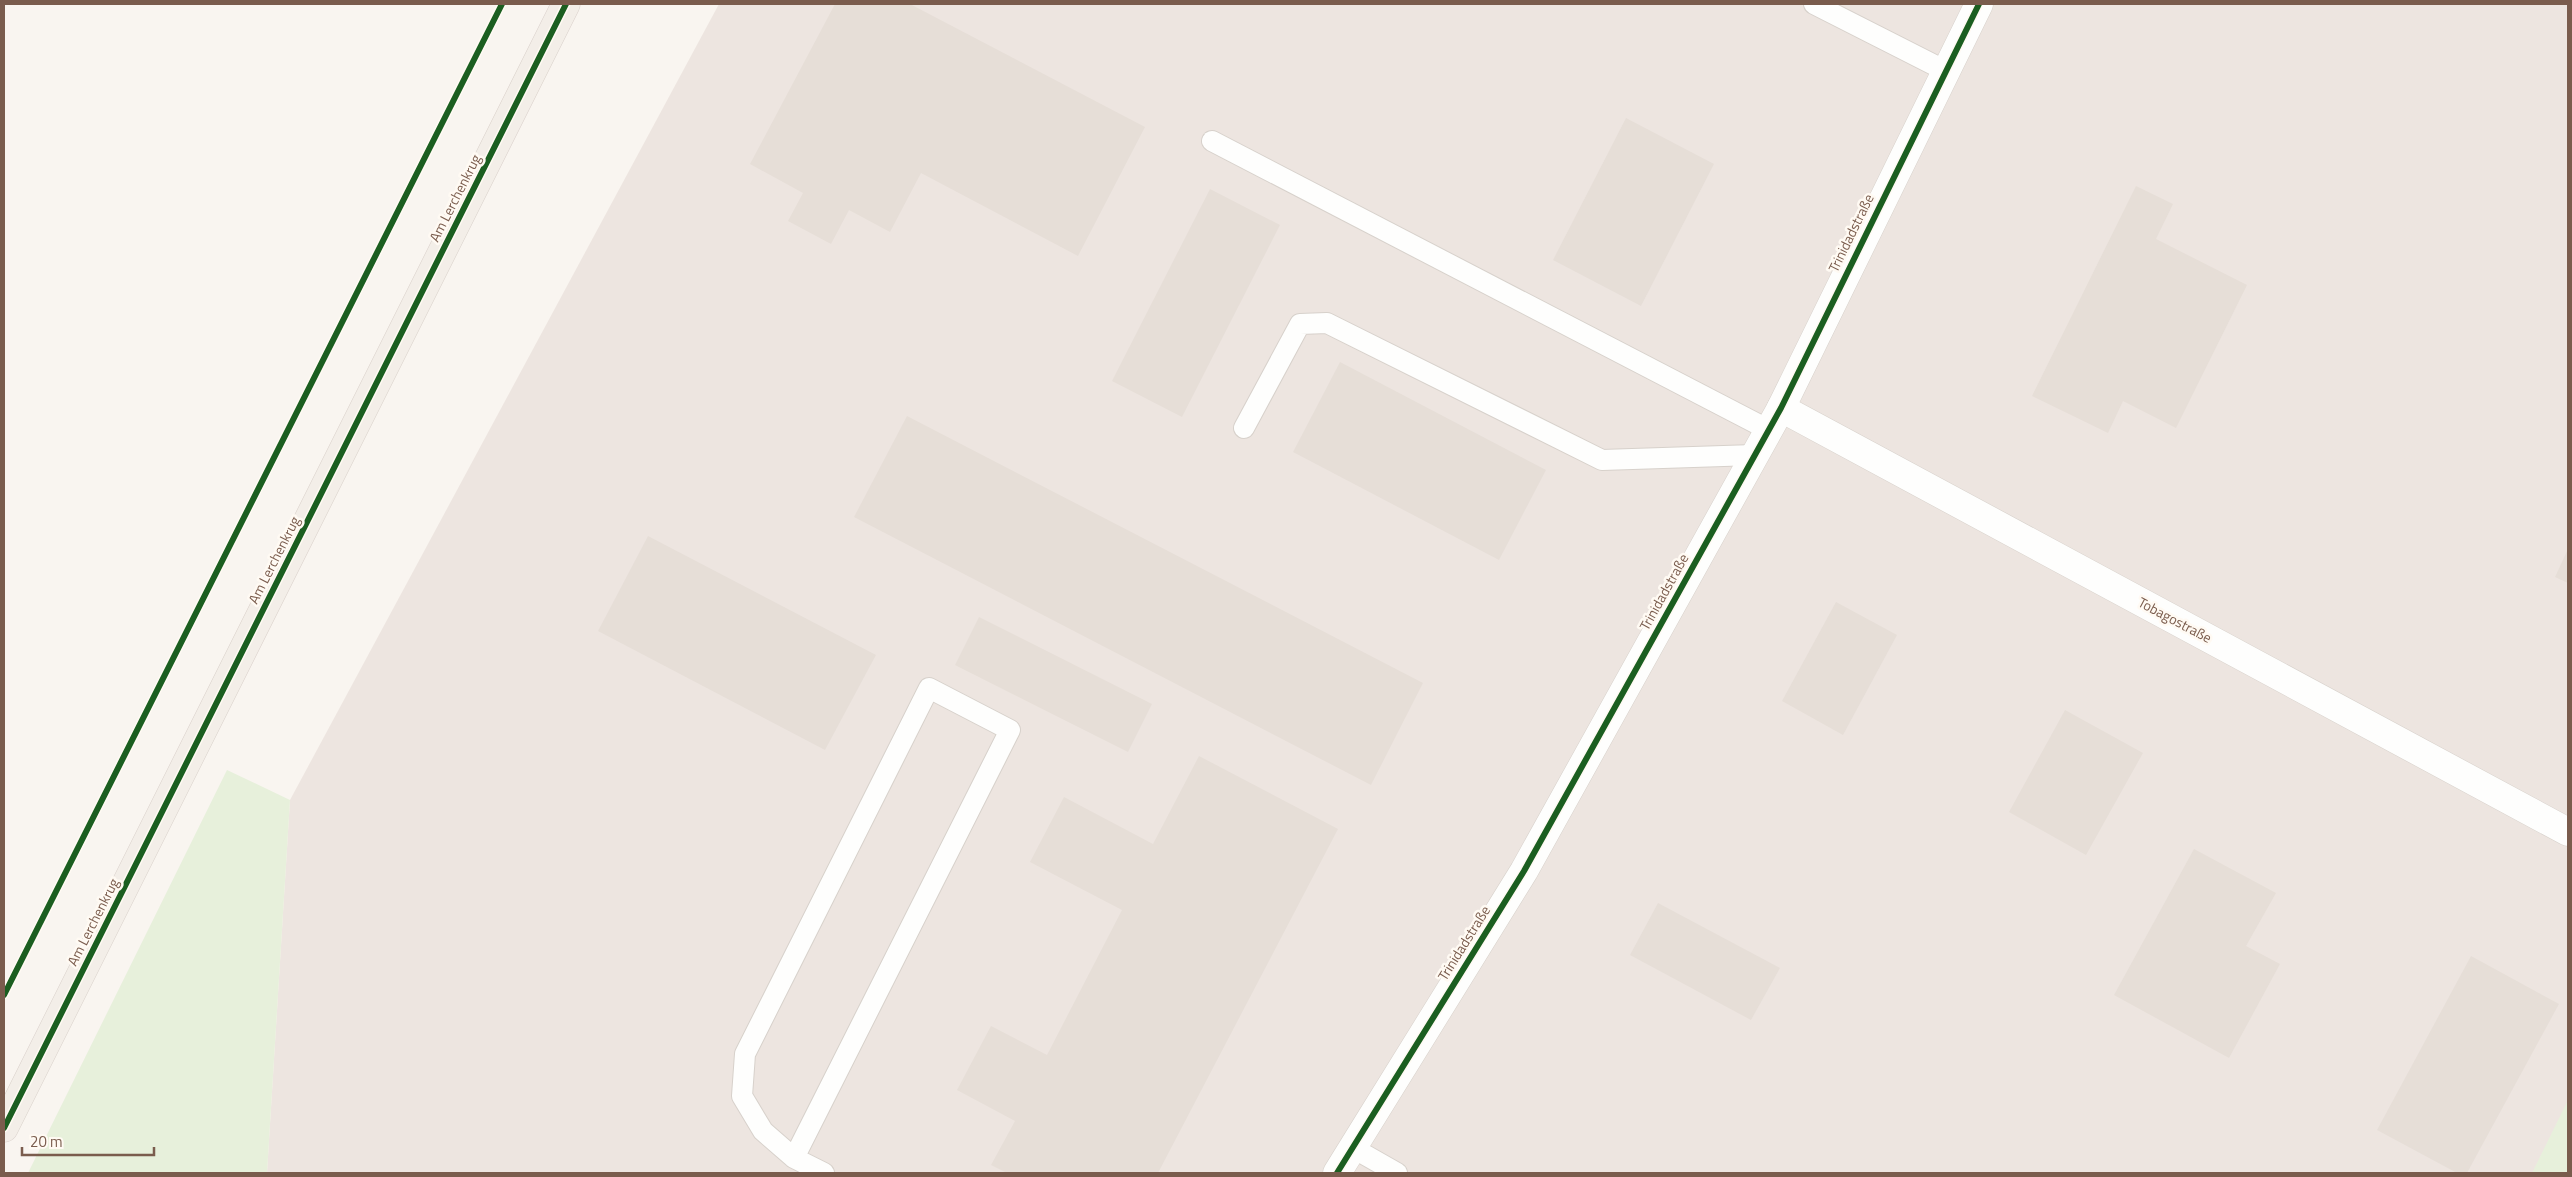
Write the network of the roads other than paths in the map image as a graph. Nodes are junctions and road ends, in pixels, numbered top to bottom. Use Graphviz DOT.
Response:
graph roads {
  1 [pos="566,4"];
  2 [pos="1814,4"];
  3 [pos="1979,4"];
  4 [pos="1946,71"];
  5 [pos="1212,141"];
  6 [pos="1775,419"];
  7 [pos="1244,428"];
  8 [pos="1754,455"];
  9 [pos="2568,832"];
  10 [pos="4,1128"];
  11 [pos="1353,1148"];
  12 [pos="794,1158"];
  13 [pos="824,1173"];
  14 [pos="1337,1173"];
  15 [pos="1397,1173"];
  1 -- 10 [label="main road, Am Lerchenkrug"];
  2 -- 4 [label="lane"];
  3 -- 4 [label="street, Trinidadstraße"];
  4 -- 6 [label="street, Trinidadstraße"];
  5 -- 6 [label="lane"];
  6 -- 8 [label="street, Trinidadstraße"];
  6 -- 9 [label="street, Tobagostraße"];
  7 -- 8 [label="lane"];
  8 -- 11 [label="street, Trinidadstraße"];
  11 -- 14 [label="street, Trinidadstraße"];
  11 -- 15 [label="lane"];
  12 -- 12 [label="lane"];
  12 -- 13 [label="lane"];
}
